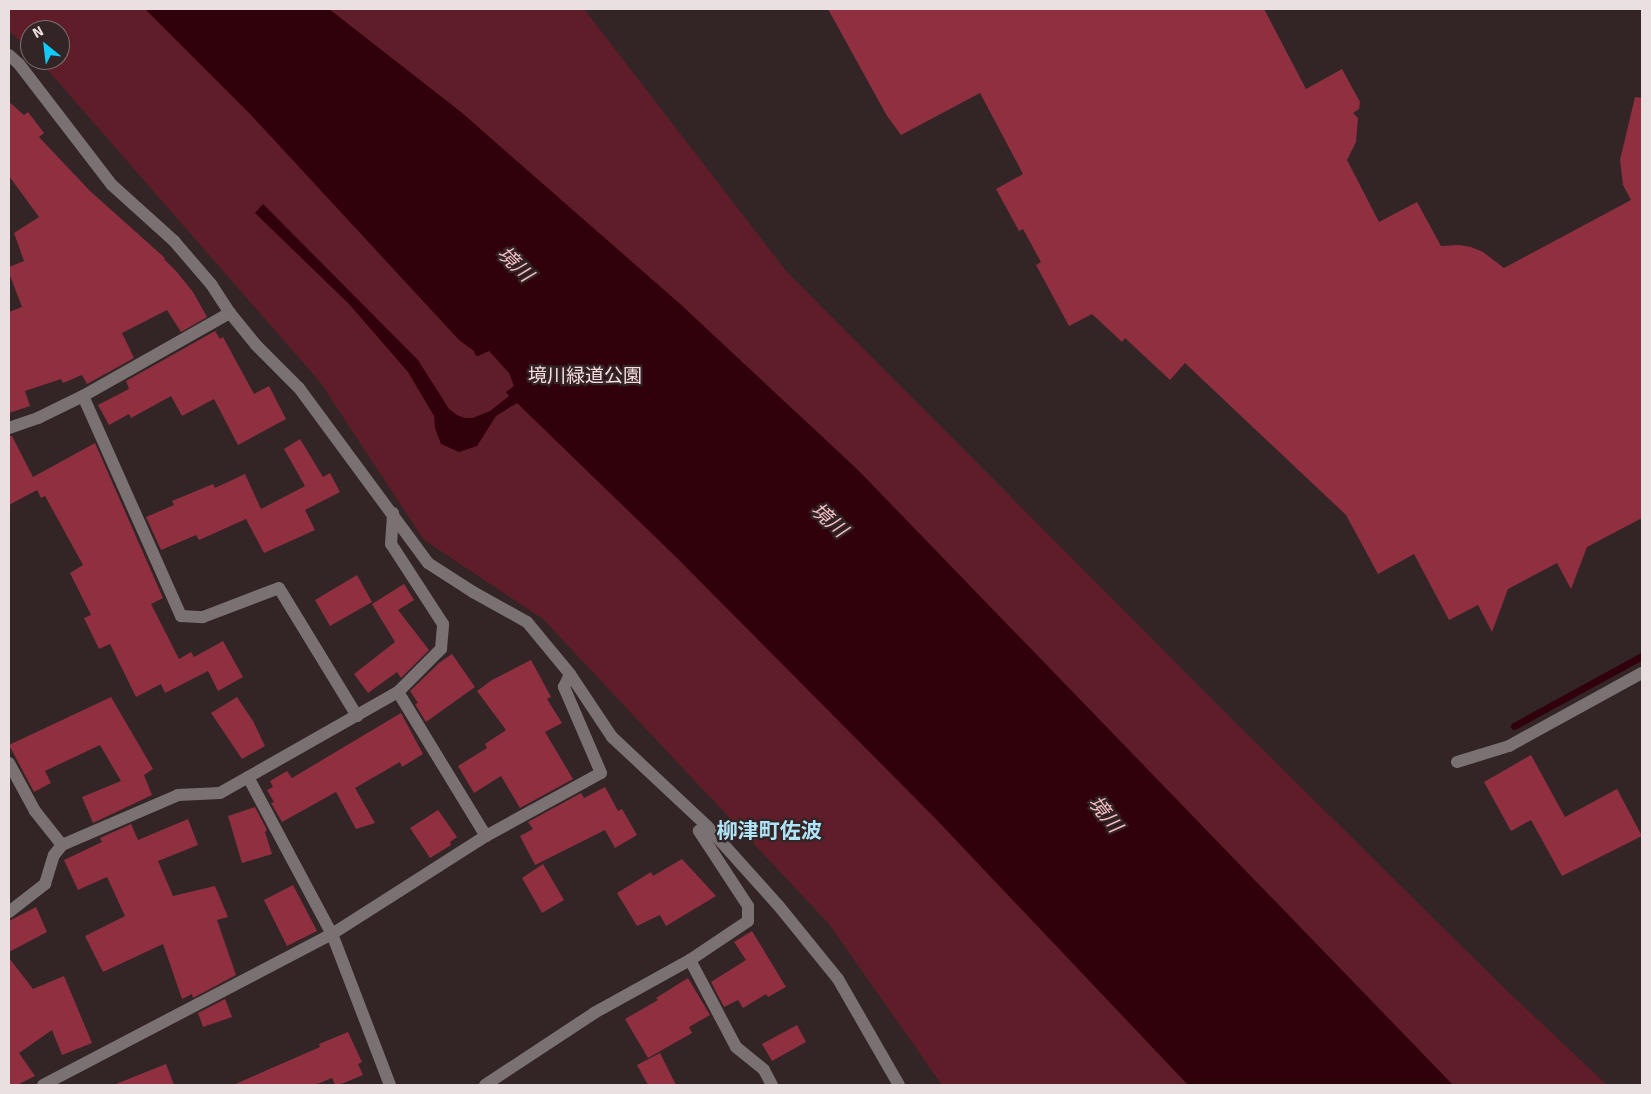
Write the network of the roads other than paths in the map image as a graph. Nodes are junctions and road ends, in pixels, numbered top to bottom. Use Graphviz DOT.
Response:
graph roads {
  1 [pos="9,55"];
  2 [pos="230,313"];
  3 [pos="83,396"];
  4 [pos="9,428"];
  5 [pos="393,513"];
  6 [pos="1642,673"];
  7 [pos="570,674"];
  8 [pos="398,692"];
  9 [pos="357,716"];
  10 [pos="1457,762"];
  11 [pos="9,763"];
  12 [pos="248,777"];
  13 [pos="707,826"];
  14 [pos="486,836"];
  15 [pos="62,845"];
  16 [pos="9,912"];
  17 [pos="332,934"];
  18 [pos="690,960"];
  19 [pos="44,1085"];
  20 [pos="390,1085"];
  21 [pos="485,1085"];
  22 [pos="772,1085"];
  23 [pos="899,1085"];
  1 -- 2 [label="street"];
  2 -- 3 [label="street"];
  2 -- 5 [label="street"];
  3 -- 4 [label="street"];
  3 -- 9 [label="street"];
  5 -- 7 [label="street"];
  5 -- 8 [label="street"];
  6 -- 10 [label="street"];
  7 -- 13 [label="street"];
  7 -- 14 [label="street"];
  8 -- 9 [label="street"];
  8 -- 14 [label="street"];
  9 -- 12 [label="street"];
  11 -- 15 [label="street"];
  12 -- 15 [label="street"];
  12 -- 17 [label="street"];
  13 -- 18 [label="street"];
  13 -- 23 [label="street"];
  14 -- 17 [label="street"];
  15 -- 16 [label="street"];
  17 -- 19 [label="street"];
  17 -- 20 [label="street"];
  18 -- 21 [label="street"];
  18 -- 22 [label="street"];
}
